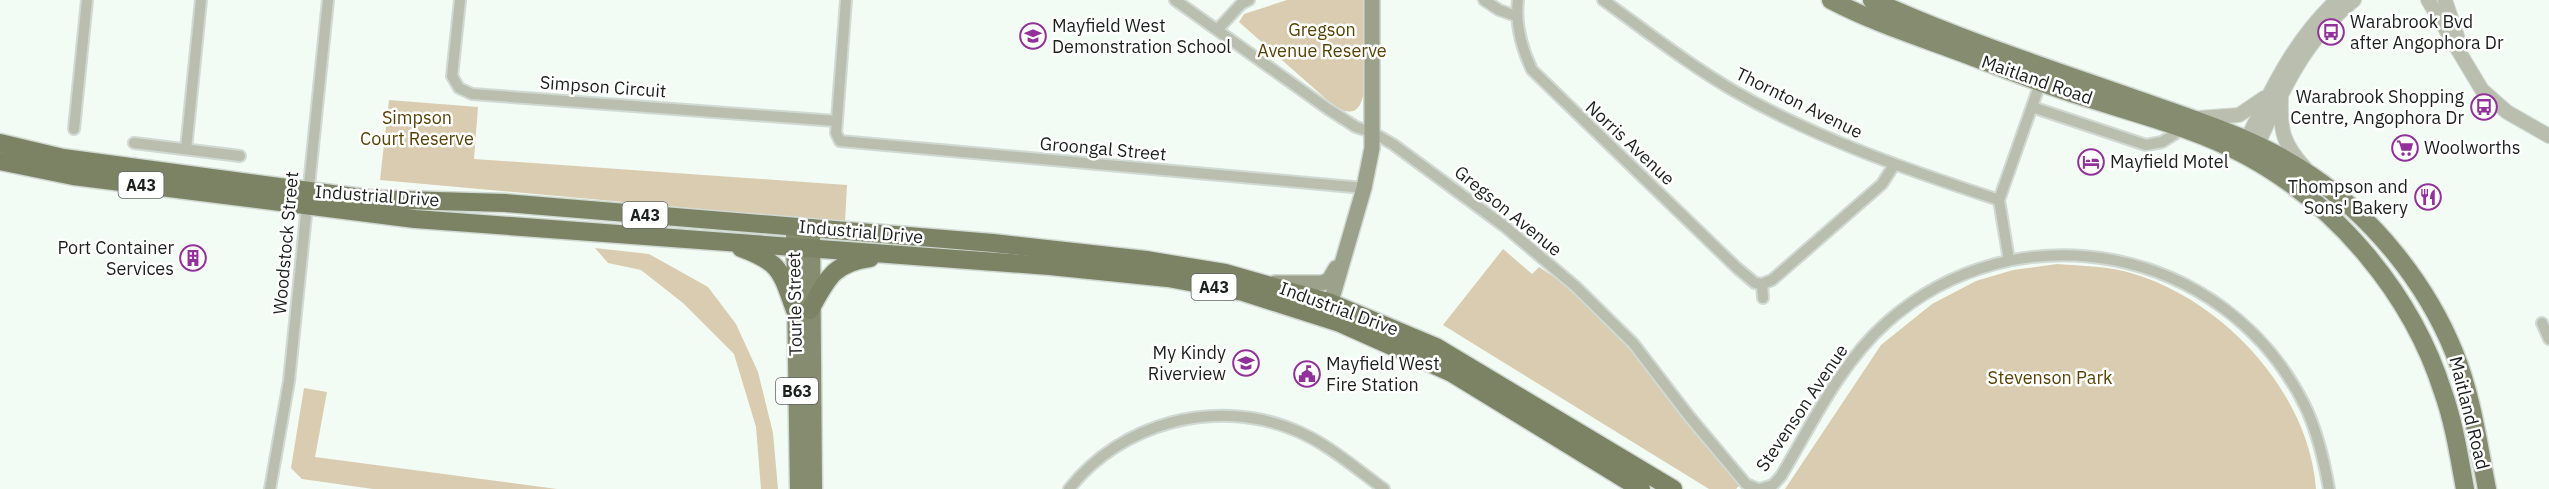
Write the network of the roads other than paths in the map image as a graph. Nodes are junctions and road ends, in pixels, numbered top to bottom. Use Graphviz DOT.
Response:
graph roads {
  1 [pos="87,0"];
  2 [pos="201,0"];
  3 [pos="328,0"];
  4 [pos="460,0"];
  5 [pos="840,0"];
  6 [pos="846,0"];
  7 [pos="1176,0"];
  8 [pos="1250,0"];
  9 [pos="1372,0"];
  10 [pos="1484,0"];
  11 [pos="1518,0"];
  12 [pos="1603,0"];
  13 [pos="1831,0"];
  14 [pos="1872,0"];
  15 [pos="2337,0"];
  16 [pos="2354,0"];
  17 [pos="2428,0"];
  18 [pos="2445,0"];
  19 [pos="1192,5"];
  20 [pos="1516,16"];
  21 [pos="1218,29"];
  22 [pos="2462,56"];
  23 [pos="2043,75"];
  24 [pos="2276,91"];
  25 [pos="2032,107"];
  26 [pos="836,121"];
  27 [pos="2186,123"];
  28 [pos="74,129"];
  29 [pos="1372,132"];
  30 [pos="2549,136"];
  31 [pos="134,142"];
  32 [pos="0,143"];
  33 [pos="2250,146"];
  34 [pos="186,149"];
  35 [pos="240,156"];
  36 [pos="0,161"];
  37 [pos="1894,165"];
  38 [pos="2311,175"];
  39 [pos="1364,188"];
  40 [pos="306,199"];
  41 [pos="1999,200"];
  42 [pos="803,227"];
  43 [pos="723,241"];
  44 [pos="1347,244"];
  45 [pos="801,247"];
  46 [pos="905,254"];
  47 [pos="2009,260"];
  48 [pos="1266,283"];
  49 [pos="1762,284"];
  50 [pos="1763,298"];
  51 [pos="803,310"];
  52 [pos="1329,310"];
  53 [pos="2542,323"];
  54 [pos="2549,339"];
  55 [pos="270,489"];
  56 [pos="799,489"];
  57 [pos="813,489"];
  58 [pos="1069,489"];
  59 [pos="1384,489"];
  60 [pos="1641,489"];
  61 [pos="1673,489"];
  62 [pos="1759,489"];
  63 [pos="1766,489"];
  64 [pos="2329,489"];
  65 [pos="2465,489"];
  66 [pos="2487,489"];
  1 -- 28 [label="street"];
  2 -- 34 [label="street"];
  3 -- 40 [label="street, Woodstock Street"];
  4 -- 26 [label="street, Simpson Circuit"];
  5 -- 6 [label="street"];
  6 -- 26 [label="street"];
  7 -- 19 [label="street, Gregson Avenue"];
  8 -- 21 [label="street"];
  9 -- 29 [label="main road"];
  10 -- 20 [label="street"];
  11 -- 20 [label="street, Norris Avenue"];
  12 -- 37 [label="street, Thornton Avenue"];
  13 -- 23 [label="main road, Maitland Road"];
  14 -- 23 [label="main road, Maitland Road"];
  15 -- 24 [label="street"];
  16 -- 24 [label="street"];
  17 -- 22 [label="street"];
  18 -- 22 [label="street"];
  19 -- 21 [label="street, Gregson Avenue"];
  20 -- 49 [label="street, Norris Avenue"];
  21 -- 29 [label="street, Gregson Avenue"];
  22 -- 30 [label="street"];
  23 -- 25 [label="street"];
  23 -- 27 [label="main road, Maitland Road"];
  24 -- 27 [label="street"];
  24 -- 33 [label="street"];
  24 -- 38 [label="street"];
  25 -- 27 [label="street"];
  25 -- 41 [label="street"];
  26 -- 39 [label="street, Groongal Street"];
  27 -- 33 [label="main road, Maitland Road"];
  29 -- 39 [label="main road"];
  29 -- 62 [label="street, Gregson Avenue"];
  31 -- 34 [label="street"];
  32 -- 40 [label="highway, Industrial Drive / A43"];
  33 -- 38 [label="main road, Maitland Road"];
  33 -- 65 [label="main road, Maitland Road"];
  34 -- 35 [label="street"];
  36 -- 40 [label="highway, Industrial Drive / A43"];
  37 -- 41 [label="street, Thornton Avenue"];
  37 -- 49 [label="street"];
  38 -- 66 [label="main road, Maitland Road"];
  39 -- 44 [label="main road"];
  40 -- 42 [label="highway, Industrial Drive / A43"];
  40 -- 43 [label="highway, Industrial Drive / A43"];
  40 -- 55 [label="street, Woodstock Street"];
  41 -- 47 [label="street"];
  42 -- 45 [label="main road, Tourle Street / B63"];
  42 -- 48 [label="highway, Industrial Drive / A43"];
  43 -- 45 [label="highway, Industrial Drive / A43"];
  43 -- 51 [label="highway, B63"];
  44 -- 48 [label="main road"];
  44 -- 52 [label="main road"];
  45 -- 46 [label="highway, Industrial Drive / A43"];
  45 -- 51 [label="main road, Tourle Street / B63"];
  46 -- 51 [label="highway"];
  46 -- 52 [label="highway, Industrial Drive / A43"];
  47 -- 63 [label="street, Stevenson Avenue"];
  47 -- 64 [label="street, Stevenson Avenue"];
  48 -- 52 [label="highway, Industrial Drive / A43"];
  49 -- 50 [label="street"];
  51 -- 56 [label="main road, Tourle Street / B63"];
  51 -- 57 [label="main road, Tourle Street / B63"];
  52 -- 60 [label="highway, Industrial Drive / A43"];
  52 -- 61 [label="highway, Industrial Drive / A43"];
  53 -- 54 [label="street"];
  58 -- 59 [label="street"];
  62 -- 63 [label="street, Gregson Avenue"];
}
